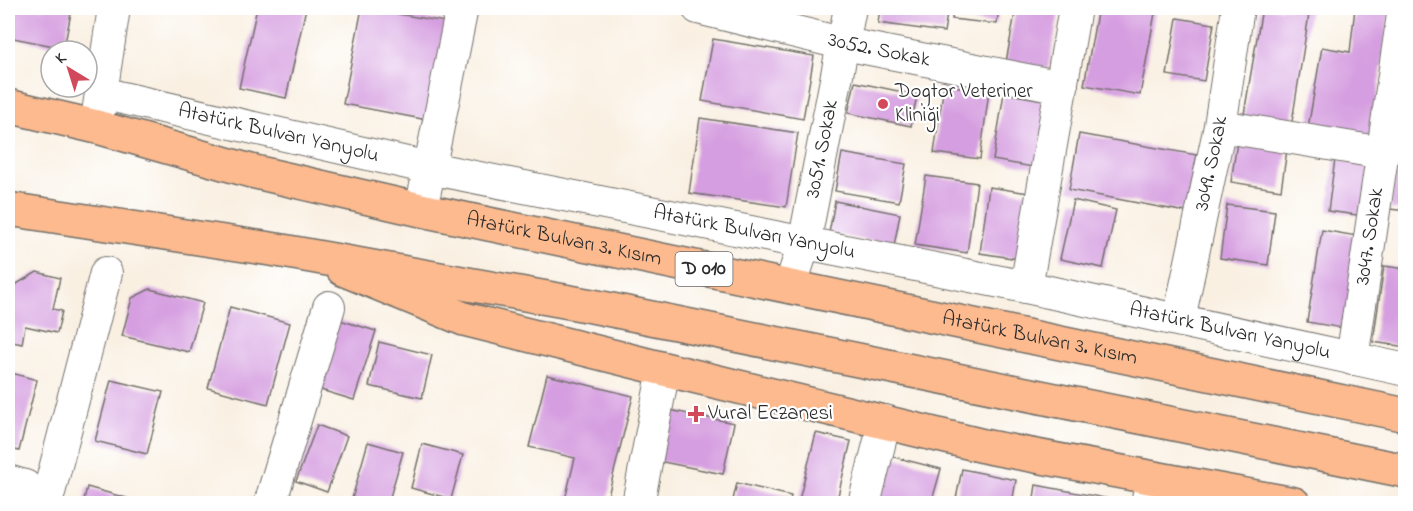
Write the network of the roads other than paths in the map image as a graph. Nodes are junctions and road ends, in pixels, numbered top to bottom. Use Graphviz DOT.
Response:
graph roads {
  1 [pos="114,8"];
  2 [pos="462,8"];
  3 [pos="698,8"];
  4 [pos="850,8"];
  5 [pos="1075,8"];
  6 [pos="1238,8"];
  7 [pos="1404,8"];
  8 [pos="845,44"];
  9 [pos="1062,87"];
  10 [pos="101,93"];
  11 [pos="8,106"];
  12 [pos="1220,126"];
  13 [pos="97,127"];
  14 [pos="1383,153"];
  15 [pos="429,168"];
  16 [pos="8,209"];
  17 [pos="421,210"];
  18 [pos="804,244"];
  19 [pos="315,257"];
  20 [pos="106,273"];
  21 [pos="790,287"];
  22 [pos="1026,287"];
  23 [pos="329,307"];
  24 [pos="1179,320"];
  25 [pos="1352,358"];
  26 [pos="664,369"];
  27 [pos="1406,370"];
  28 [pos="1406,415"];
  29 [pos="885,421"];
  30 [pos="1406,471"];
  31 [pos="8,481"];
  32 [pos="1150,491"];
  33 [pos="272,503"];
  34 [pos="32,504"];
  35 [pos="46,504"];
  36 [pos="638,504"];
  37 [pos="864,504"];
  38 [pos="1294,504"];
  1 -- 10 [label="street"];
  2 -- 15 [label="street"];
  3 -- 8 [label="street, 3052. Sokak"];
  4 -- 8 [label="street, 3051. Sokak"];
  5 -- 9 [label="street"];
  6 -- 12 [label="street, 3049. Sokak"];
  7 -- 14 [label="street, 3047. Sokak"];
  8 -- 9 [label="street, 3052. Sokak"];
  8 -- 18 [label="street, 3051. Sokak"];
  9 -- 22 [label="street"];
  10 -- 13 [label="street"];
  10 -- 15 [label="street, Atatürk Bulvarı Yanyolu"];
  11 -- 13 [label="main road, Atatürk Bulvarı 3. Kısım / D 010"];
  12 -- 14 [label="street"];
  12 -- 24 [label="street, 3049. Sokak"];
  13 -- 17 [label="main road, Atatürk Bulvarı 3. Kısım / D 010"];
  14 -- 25 [label="street, 3047. Sokak"];
  15 -- 17 [label="street"];
  15 -- 18 [label="street, Atatürk Bulvarı Yanyolu"];
  16 -- 19 [label="main road"];
  17 -- 21 [label="main road, Atatürk Bulvarı 3. Kısım / D 010"];
  18 -- 21 [label="street, 3051. Sokak"];
  18 -- 22 [label="street, Atatürk Bulvarı Yanyolu"];
  19 -- 26 [label="main road"];
  19 -- 30 [label="main road"];
  20 -- 35 [label="street"];
  21 -- 28 [label="main road, Atatürk Bulvarı 3. Kısım / D 010"];
  22 -- 24 [label="street, Atatürk Bulvarı Yanyolu"];
  23 -- 33 [label="street"];
  24 -- 25 [label="street, Atatürk Bulvarı Yanyolu"];
  25 -- 27 [label="street, Atatürk Bulvarı Yanyolu"];
  26 -- 29 [label="main road"];
  26 -- 36 [label="street"];
  29 -- 32 [label="main road"];
  29 -- 37 [label="street"];
  31 -- 34 [label="street"];
  32 -- 38 [label="main road"];
}
